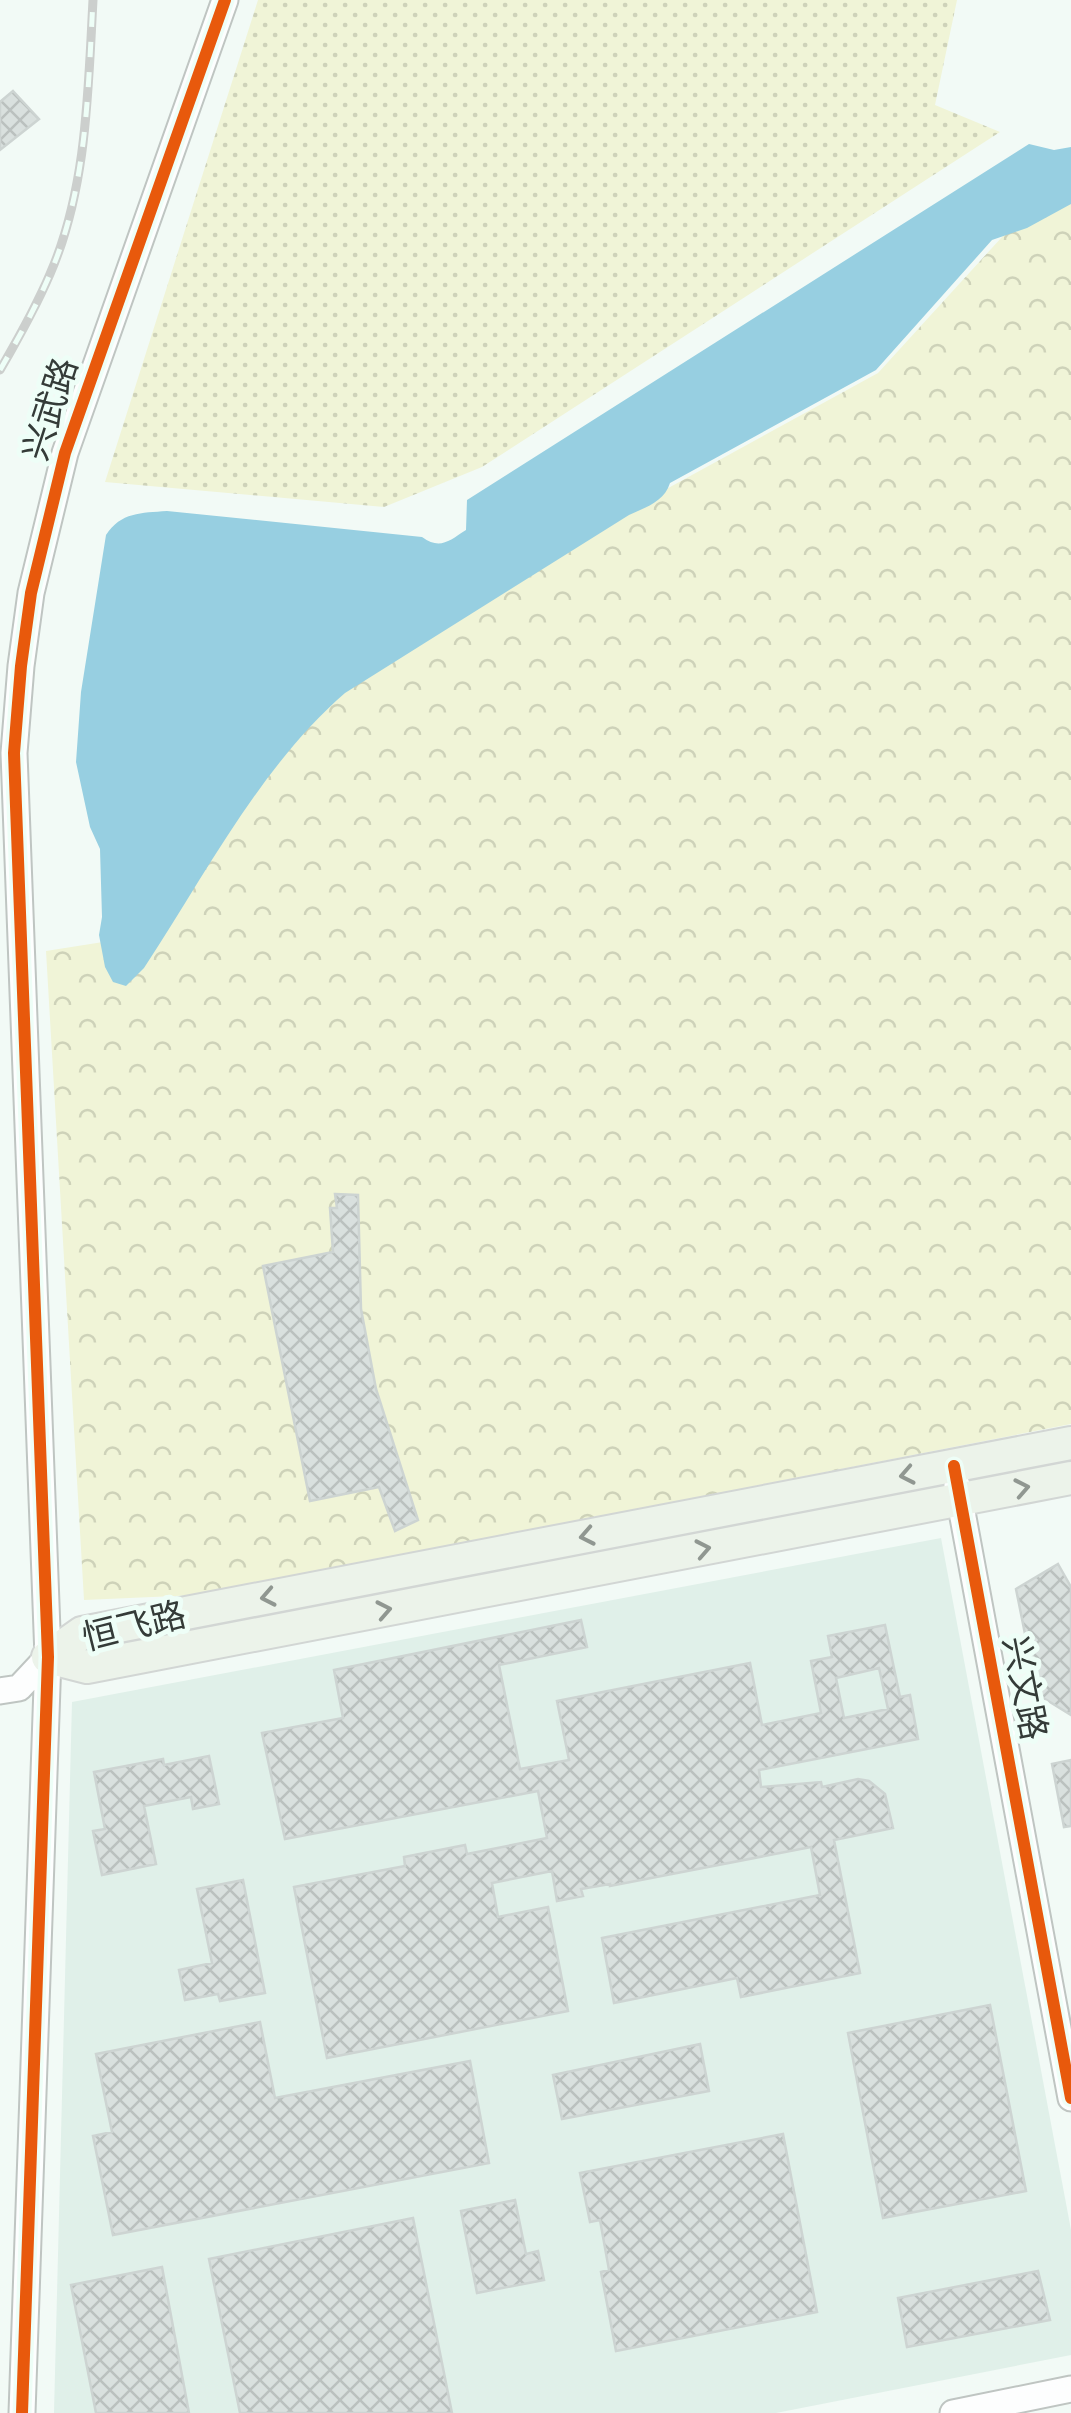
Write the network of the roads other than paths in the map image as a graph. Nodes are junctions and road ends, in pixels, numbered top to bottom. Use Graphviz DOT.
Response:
graph roads {
  1 [pos="225,0"];
  2 [pos="1071,1442"];
  3 [pos="954,1466"];
  4 [pos="1071,1478"];
  5 [pos="960,1500"];
  6 [pos="48,1657"];
  7 [pos="0,1692"];
  8 [pos="1062,1998"];
  9 [pos="1071,2098"];
  10 [pos="1071,2390"];
  11 [pos="22,2413"];
  12 [pos="953,2413"];
  1 -- 6 [label="street, 兴武路"];
  2 -- 3 [label="main road, 恒飞路"];
  3 -- 5 [label="street, 兴文路"];
  3 -- 6 [label="main road, 恒飞路, one-way"];
  5 -- 4 [label="main road, 恒飞路, one-way"];
  6 -- 5 [label="main road, 恒飞路, one-way"];
  5 -- 8 [label="street, 兴文路"];
  6 -- 7 [label="street"];
  6 -- 11 [label="street, 兴武路"];
  8 -- 9 [label="street, 兴文路"];
  10 -- 12 [label="street"];
}
